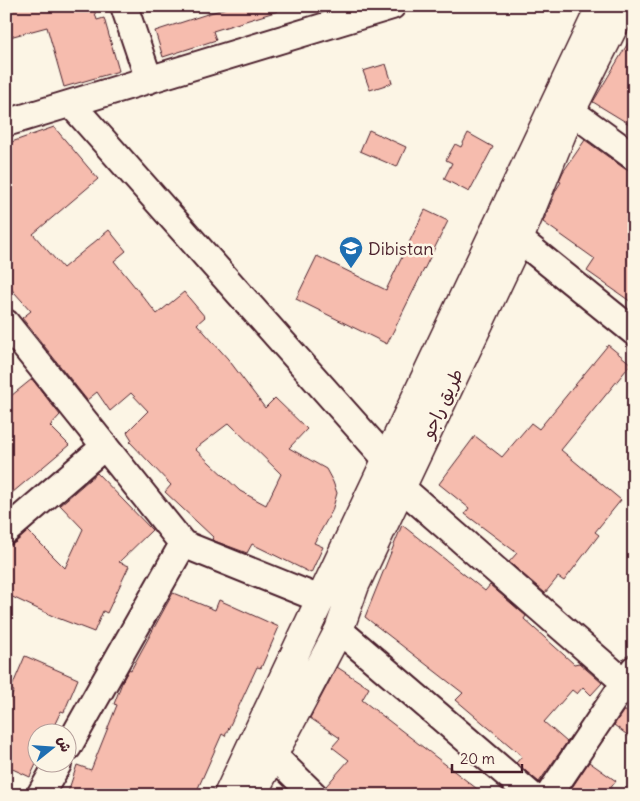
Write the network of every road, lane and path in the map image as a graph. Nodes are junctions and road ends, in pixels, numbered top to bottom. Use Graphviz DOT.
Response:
graph roads {
  1 [pos="124,6"];
  2 [pos="392,6"];
  3 [pos="601,6"];
  4 [pos="624,6"];
  5 [pos="149,80"];
  6 [pos="71,104"];
  7 [pos="571,111"];
  8 [pos="6,123"];
  9 [pos="634,157"];
  10 [pos="519,239"];
  11 [pos="6,324"];
  12 [pos="634,332"];
  13 [pos="105,446"];
  14 [pos="387,460"];
  15 [pos="402,488"];
  16 [pos="6,531"];
  17 [pos="183,544"];
  18 [pos="320,599"];
  19 [pos="339,630"];
  20 [pos="631,681"];
  21 [pos="78,729"];
  22 [pos="272,754"];
  23 [pos="52,774"];
  24 [pos="40,795"];
  25 [pos="228,795"];
  26 [pos="252,795"];
  27 [pos="314,795"];
  28 [pos="532,795"];
  29 [pos="549,795"];
  1 -- 5 [label="street"];
  2 -- 5 [label="street"];
  3 -- 14 [label="main road, طريق راجو"];
  4 -- 7 [label="main road, طريق راجو"];
  5 -- 6 [label="street"];
  6 -- 8 [label="street"];
  6 -- 14 [label="street"];
  7 -- 9 [label="street"];
  7 -- 10 [label="main road, طريق راجو"];
  10 -- 12 [label="street"];
  10 -- 15 [label="main road, طريق راجو"];
  11 -- 13 [label="street"];
  13 -- 16 [label="street"];
  13 -- 17 [label="street"];
  14 -- 18 [label="main road, طريق راجو"];
  15 -- 19 [label="main road, طريق راجو"];
  15 -- 20 [label="street"];
  17 -- 18 [label="street"];
  17 -- 21 [label="street"];
  18 -- 25 [label="main road, طريق راجو"];
  19 -- 22 [label="main road, طريق راجو"];
  19 -- 28 [label="street"];
  20 -- 29 [label="street"];
  22 -- 26 [label="main road, طريق راجو"];
  22 -- 27 [label="street"];
  23 -- 24 [label="street"];
}
